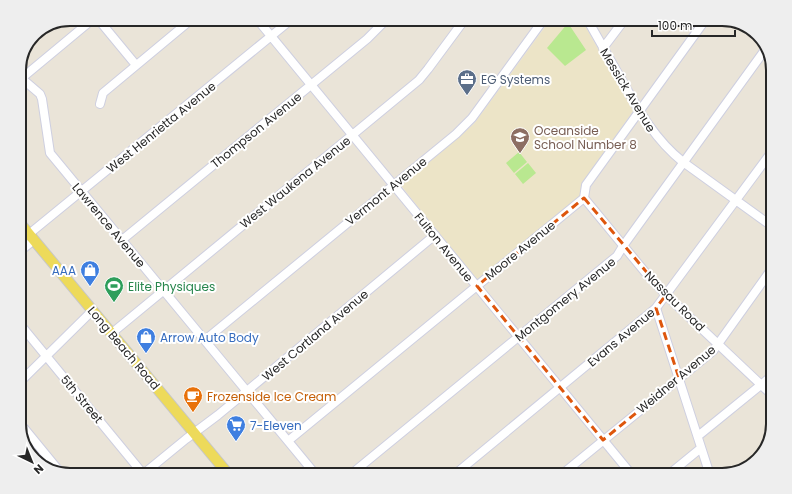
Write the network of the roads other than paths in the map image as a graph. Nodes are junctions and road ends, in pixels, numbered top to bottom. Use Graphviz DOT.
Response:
graph roads {
  1 [pos="85,26"];
  2 [pos="104,26"];
  3 [pos="183,26"];
  4 [pos="263,26"];
  5 [pos="283,26"];
  6 [pos="380,26"];
  7 [pos="460,26"];
  8 [pos="539,26"];
  9 [pos="591,26"];
  10 [pos="620,26"];
  11 [pos="701,26"];
  12 [pos="271,36"];
  13 [pos="603,48"];
  14 [pos="763,52"];
  15 [pos="136,65"];
  16 [pos="26,72"];
  17 [pos="26,82"];
  18 [pos="311,85"];
  19 [pos="100,104"];
  20 [pos="639,111"];
  21 [pos="352,134"];
  22 [pos="766,159"];
  23 [pos="683,162"];
  24 [pos="393,185"];
  25 [pos="82,192"];
  26 [pos="584,198"];
  27 [pos="736,200"];
  28 [pos="766,222"];
  29 [pos="26,230"];
  30 [pos="435,235"];
  31 [pos="32,237"];
  32 [pos="122,240"];
  33 [pos="26,244"];
  34 [pos="623,246"];
  35 [pos="766,276"];
  36 [pos="477,286"];
  37 [pos="163,290"];
  38 [pos="666,295"];
  39 [pos="656,308"];
  40 [pos="93,310"];
  41 [pos="26,332"];
  42 [pos="112,333"];
  43 [pos="518,337"];
  44 [pos="205,340"];
  45 [pos="718,344"];
  46 [pos="46,356"];
  47 [pos="26,376"];
  48 [pos="679,378"];
  49 [pos="766,380"];
  50 [pos="761,385"];
  51 [pos="560,388"];
  52 [pos="766,390"];
  53 [pos="247,392"];
  54 [pos="27,432"];
  55 [pos="194,433"];
  56 [pos="698,436"];
  57 [pos="603,440"];
  58 [pos="288,442"];
  59 [pos="702,448"];
  60 [pos="54,465"];
  61 [pos="137,468"];
  62 [pos="152,468"];
  63 [pos="223,468"];
  64 [pos="310,468"];
  65 [pos="359,468"];
  66 [pos="463,468"];
  67 [pos="569,468"];
  68 [pos="626,468"];
  69 [pos="677,468"];
  70 [pos="708,468"];
  1 -- 16 [label="street"];
  2 -- 15 [label="street"];
  3 -- 15 [label="street"];
  4 -- 12 [label="street, Fulton Avenue"];
  5 -- 12 [label="street, West Henrietta Avenue"];
  6 -- 18 [label="street, Thompson Avenue"];
  7 -- 21 [label="street, West Waukena Avenue"];
  8 -- 24 [label="street, Vermont Avenue"];
  9 -- 13 [label="street, Messick Avenue"];
  10 -- 13 [label="street"];
  11 -- 20 [label="street"];
  12 -- 18 [label="street, Fulton Avenue"];
  12 -- 25 [label="street, West Henrietta Avenue"];
  13 -- 20 [label="street, Messick Avenue"];
  14 -- 23 [label="street, Montgomery Avenue"];
  15 -- 19 [label="street"];
  17 -- 25 [label="street, Lawrence Avenue"];
  18 -- 21 [label="street, Fulton Avenue"];
  18 -- 32 [label="street, Thompson Avenue"];
  20 -- 23 [label="street, Messick Avenue"];
  20 -- 26 [label="street"];
  21 -- 24 [label="street, Fulton Avenue"];
  21 -- 37 [label="street, West Waukena Avenue"];
  22 -- 27 [label="street, Evans Avenue"];
  23 -- 27 [label="street, Messick Avenue"];
  23 -- 34 [label="street, Montgomery Avenue"];
  24 -- 30 [label="street, Fulton Avenue"];
  24 -- 44 [label="street, Vermont Avenue"];
  25 -- 31 [label="street, West Henrietta Avenue"];
  25 -- 32 [label="street, Lawrence Avenue"];
  26 -- 34 [label="street, Nassau Road"];
  26 -- 36 [label="street, Moore Avenue"];
  27 -- 28 [label="street, Messick Avenue"];
  27 -- 38 [label="street, Evans Avenue"];
  29 -- 31 [label="main road, Long Beach Road"];
  30 -- 36 [label="street, Fulton Avenue"];
  30 -- 53 [label="street, West Cortland Avenue"];
  31 -- 33 [label="street, West Henrietta Avenue"];
  31 -- 40 [label="main road, Long Beach Road"];
  32 -- 37 [label="street, Lawrence Avenue"];
  34 -- 38 [label="street, Nassau Road"];
  34 -- 43 [label="street, Montgomery Avenue"];
  35 -- 45 [label="street, Weidner Avenue"];
  36 -- 43 [label="street, Fulton Avenue"];
  36 -- 58 [label="street, Moore Avenue"];
  37 -- 42 [label="street, West Waukena Avenue"];
  37 -- 44 [label="street, Lawrence Avenue"];
  38 -- 39 [label="street, Evans Avenue"];
  38 -- 45 [label="street, Nassau Road"];
  39 -- 48 [label="street"];
  39 -- 51 [label="street, Evans Avenue"];
  40 -- 42 [label="main road, Long Beach Road"];
  40 -- 46 [label="street"];
  41 -- 46 [label="street, 5th Street"];
  42 -- 55 [label="main road, Long Beach Road"];
  43 -- 51 [label="street, Fulton Avenue"];
  43 -- 65 [label="street, Montgomery Avenue"];
  44 -- 53 [label="street, Lawrence Avenue"];
  45 -- 48 [label="street, Weidner Avenue"];
  45 -- 50 [label="street, Nassau Road"];
  46 -- 47 [label="street"];
  46 -- 61 [label="street, 5th Street"];
  48 -- 56 [label="street"];
  48 -- 57 [label="street, Weidner Avenue"];
  49 -- 50 [label="street"];
  50 -- 52 [label="street, Nassau Road"];
  50 -- 56 [label="street"];
  51 -- 57 [label="street, Fulton Avenue"];
  51 -- 66 [label="street, Evans Avenue"];
  53 -- 55 [label="street, West Cortland Avenue"];
  53 -- 58 [label="street, Lawrence Avenue"];
  54 -- 60 [label="street"];
  55 -- 62 [label="street, West Cortland Avenue"];
  55 -- 63 [label="main road, Long Beach Road"];
  56 -- 59 [label="street"];
  57 -- 67 [label="street, Weidner Avenue"];
  57 -- 68 [label="street, Fulton Avenue"];
  58 -- 64 [label="street, Lawrence Avenue"];
  59 -- 69 [label="street"];
  59 -- 70 [label="street"];
}
